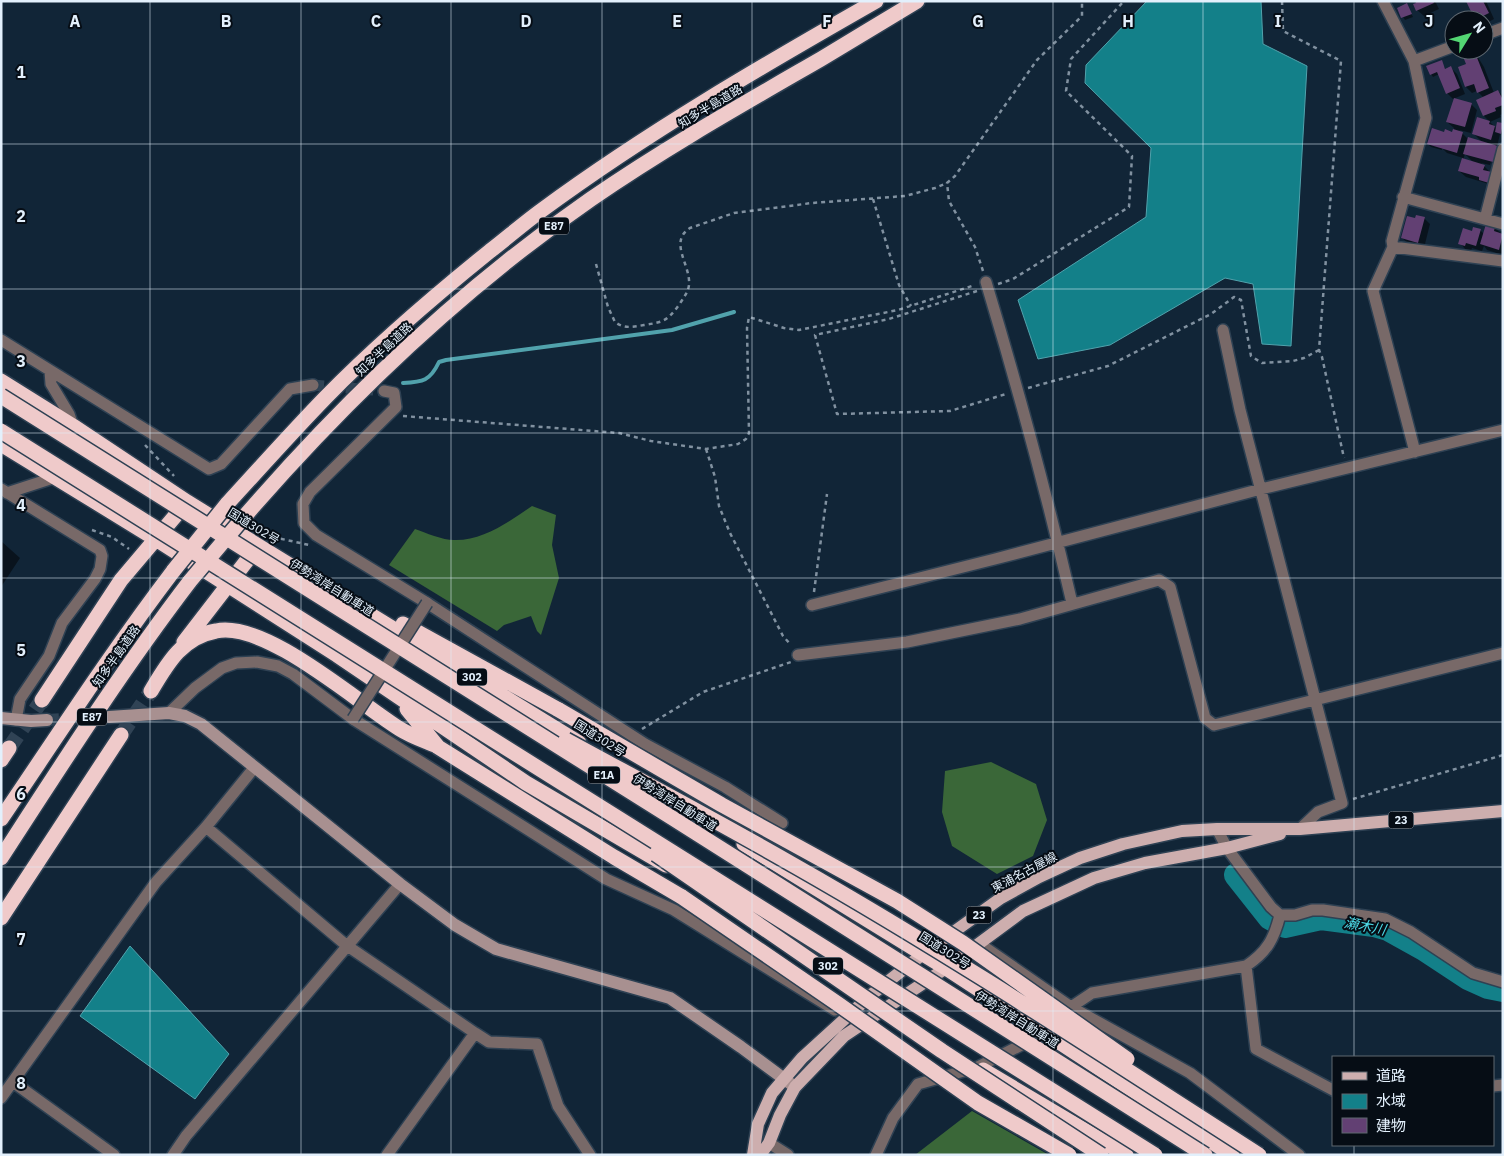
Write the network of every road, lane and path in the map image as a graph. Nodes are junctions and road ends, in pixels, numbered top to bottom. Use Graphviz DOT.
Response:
graph roads {
  1 [pos="876,1"];
  2 [pos="917,1"];
  3 [pos="1082,1"];
  4 [pos="1124,1"];
  5 [pos="1282,1"];
  6 [pos="1383,1"];
  7 [pos="1444,50"];
  8 [pos="1414,61"];
  9 [pos="1503,149"];
  10 [pos="947,183"];
  11 [pos="1404,197"];
  12 [pos="873,198"];
  13 [pos="1484,219"];
  14 [pos="1503,224"];
  15 [pos="1393,246"];
  16 [pos="1503,261"];
  17 [pos="596,264"];
  18 [pos="987,285"];
  19 [pos="911,306"];
  20 [pos="1222,330"];
  21 [pos="1,340"];
  22 [pos="1319,350"];
  23 [pos="50,370"];
  24 [pos="1,381"];
  25 [pos="313,385"];
  26 [pos="384,391"];
  27 [pos="1018,391"];
  28 [pos="1,396"];
  29 [pos="389,412"];
  30 [pos="73,426"];
  31 [pos="1,430"];
  32 [pos="1503,430"];
  33 [pos="1,444"];
  34 [pos="706,448"];
  35 [pos="1415,452"];
  36 [pos="1347,469"];
  37 [pos="56,477"];
  38 [pos="1261,489"];
  39 [pos="4,491"];
  40 [pos="827,494"];
  41 [pos="187,502"];
  42 [pos="156,539"];
  43 [pos="1058,542"];
  44 [pos="258,546"];
  45 [pos="228,585"];
  46 [pos="329,589"];
  47 [pos="427,603"];
  48 [pos="1072,603"];
  49 [pos="812,605"];
  50 [pos="1503,653"];
  51 [pos="798,655"];
  52 [pos="172,656"];
  53 [pos="425,663"];
  54 [pos="151,691"];
  55 [pos="393,694"];
  56 [pos="42,700"];
  57 [pos="1315,700"];
  58 [pos="169,713"];
  59 [pos="109,717"];
  60 [pos="1,718"];
  61 [pos="353,719"];
  62 [pos="16,720"];
  63 [pos="47,720"];
  64 [pos="633,734"];
  65 [pos="121,735"];
  66 [pos="438,747"];
  67 [pos="1503,756"];
  68 [pos="524,760"];
  69 [pos="254,768"];
  70 [pos="1342,803"];
  71 [pos="1503,812"];
  72 [pos="1,820"];
  73 [pos="782,823"];
  74 [pos="206,827"];
  75 [pos="1217,829"];
  76 [pos="1300,829"];
  77 [pos="1226,848"];
  78 [pos="1,858"];
  79 [pos="400,884"];
  80 [pos="1,918"];
  81 [pos="1278,921"];
  82 [pos="980,944"];
  83 [pos="346,945"];
  84 [pos="923,954"];
  85 [pos="1246,966"];
  86 [pos="946,968"];
  87 [pos="1503,982"];
  88 [pos="871,995"];
  89 [pos="889,1006"];
  90 [pos="1071,1008"];
  91 [pos="845,1017"];
  92 [pos="1045,1033"];
  93 [pos="475,1034"];
  94 [pos="978,1067"];
  95 [pos="783,1079"];
  96 [pos="13,1082"];
  97 [pos="795,1088"];
  98 [pos="1332,1089"];
  99 [pos="1,1098"];
  100 [pos="769,1143"];
  101 [pos="114,1155"];
  102 [pos="173,1155"];
  103 [pos="387,1155"];
  104 [pos="590,1155"];
  105 [pos="752,1155"];
  106 [pos="760,1155"];
  107 [pos="788,1155"];
  108 [pos="876,1155"];
  109 [pos="1069,1155"];
  110 [pos="1101,1155"];
  111 [pos="1126,1155"];
  112 [pos="1155,1155"];
  113 [pos="1205,1155"];
  114 [pos="1232,1155"];
  115 [pos="1260,1155"];
  116 [pos="1299,1155"];
  1 -- 72 [label="highway, 知多半島道路 / E87, bridge"];
  2 -- 78 [label="highway, 知多半島道路 / E87, bridge"];
  3 -- 10 [label="path"];
  4 -- 18 [label="path"];
  5 -- 22 [label="path"];
  6 -- 8 [label="street"];
  7 -- 8 [label="street"];
  8 -- 11 [label="street"];
  9 -- 13 [label="street"];
  10 -- 12 [label="path"];
  10 -- 18 [label="path"];
  11 -- 13 [label="street"];
  11 -- 15 [label="street"];
  12 -- 17 [label="path"];
  12 -- 19 [label="path"];
  13 -- 14 [label="street"];
  15 -- 16 [label="street"];
  15 -- 35 [label="street"];
  18 -- 19 [label="path"];
  18 -- 27 [label="street"];
  18 -- 27 [label="path"];
  19 -- 34 [label="path"];
  20 -- 38 [label="street"];
  21 -- 23 [label="street"];
  22 -- 27 [label="path"];
  22 -- 36 [label="path"];
  23 -- 25 [label="street"];
  23 -- 30 [label="street"];
  24 -- 30 [label="highway, 国道302号 / 302"];
  26 -- 29 [label="street"];
  27 -- 43 [label="street"];
  28 -- 53 [label="highway, 伊勢湾岸自動車道 / E1A, bridge"];
  29 -- 34 [label="path"];
  29 -- 47 [label="street"];
  30 -- 41 [label="highway, 国道302号 / 302"];
  31 -- 68 [label="highway, E1A, bridge"];
  32 -- 35 [label="street"];
  33 -- 37 [label="highway, 302"];
  34 -- 51 [label="path"];
  35 -- 36 [label="street"];
  36 -- 38 [label="street"];
  37 -- 39 [label="street"];
  37 -- 42 [label="highway, 302"];
  38 -- 43 [label="street"];
  38 -- 57 [label="street"];
  39 -- 62 [label="street"];
  40 -- 49 [label="path"];
  41 -- 42 [label="highway"];
  41 -- 44 [label="highway, 国道302号 / 302"];
  42 -- 45 [label="highway, 302"];
  42 -- 56 [label="highway"];
  43 -- 48 [label="street"];
  43 -- 49 [label="street"];
  44 -- 45 [label="highway"];
  44 -- 46 [label="highway, 国道302号 / 302"];
  45 -- 52 [label="highway"];
  45 -- 55 [label="highway, 302"];
  46 -- 84 [label="highway, 国道302号 / 302"];
  46 -- 115 [label="highway, bridge"];
  47 -- 61 [label="street, bridge"];
  47 -- 64 [label="street"];
  48 -- 51 [label="street"];
  48 -- 57 [label="street"];
  50 -- 57 [label="street"];
  51 -- 64 [label="path"];
  52 -- 54 [label="highway"];
  52 -- 66 [label="highway"];
  53 -- 113 [label="highway, 伊勢湾岸自動車道 / E1A, bridge"];
  53 -- 115 [label="highway, bridge"];
  55 -- 66 [label="highway"];
  55 -- 88 [label="highway, 302"];
  57 -- 70 [label="street"];
  58 -- 59 [label="street"];
  58 -- 61 [label="street"];
  58 -- 69 [label="street"];
  60 -- 62 [label="street"];
  61 -- 91 [label="street"];
  62 -- 63 [label="street"];
  64 -- 73 [label="street"];
  65 -- 80 [label="highway"];
  66 -- 109 [label="highway, bridge"];
  67 -- 70 [label="path"];
  68 -- 110 [label="highway, bridge"];
  68 -- 112 [label="highway, E1A, bridge"];
  69 -- 74 [label="street"];
  69 -- 79 [label="street"];
  70 -- 76 [label="street"];
  71 -- 76 [label="main road, 東浦名古屋線 / 23"];
  74 -- 83 [label="street"];
  74 -- 96 [label="street"];
  75 -- 76 [label="main road, 東浦名古屋線 / 23"];
  75 -- 77 [label="street"];
  75 -- 84 [label="main road, 東浦名古屋線 / 23"];
  76 -- 77 [label="main road, 東浦名古屋線 / 23"];
  77 -- 81 [label="street"];
  77 -- 82 [label="main road, 東浦名古屋線 / 23"];
  79 -- 83 [label="street"];
  79 -- 95 [label="street"];
  81 -- 85 [label="street"];
  81 -- 87 [label="street"];
  82 -- 86 [label="main road, 東浦名古屋線 / 23"];
  82 -- 90 [label="street"];
  83 -- 93 [label="street"];
  83 -- 102 [label="street"];
  84 -- 86 [label="highway, 国道302号 / 302"];
  84 -- 88 [label="main road, 東浦名古屋線 / 23"];
  85 -- 90 [label="street"];
  85 -- 98 [label="street"];
  86 -- 89 [label="main road, 東浦名古屋線 / 23"];
  86 -- 92 [label="highway, 国道302号 / 302"];
  88 -- 89 [label="highway, 302"];
  88 -- 91 [label="main road, 東浦名古屋線 / 23"];
  89 -- 94 [label="highway, 302"];
  89 -- 97 [label="main road, 東浦名古屋線 / 23"];
  90 -- 92 [label="street"];
  90 -- 116 [label="street"];
  91 -- 95 [label="main road, 東浦名古屋線 / 23"];
  92 -- 94 [label="street"];
  92 -- 114 [label="highway, 国道302号 / 302"];
  93 -- 103 [label="street"];
  93 -- 104 [label="street"];
  94 -- 108 [label="street"];
  94 -- 111 [label="highway, 302"];
  95 -- 97 [label="street"];
  95 -- 105 [label="main road, 東浦名古屋線 / 23"];
  96 -- 99 [label="street"];
  96 -- 101 [label="street"];
  97 -- 100 [label="main road, 東浦名古屋線 / 23"];
  100 -- 106 [label="main road, 東浦名古屋線 / 23"];
  100 -- 107 [label="street"];
}
